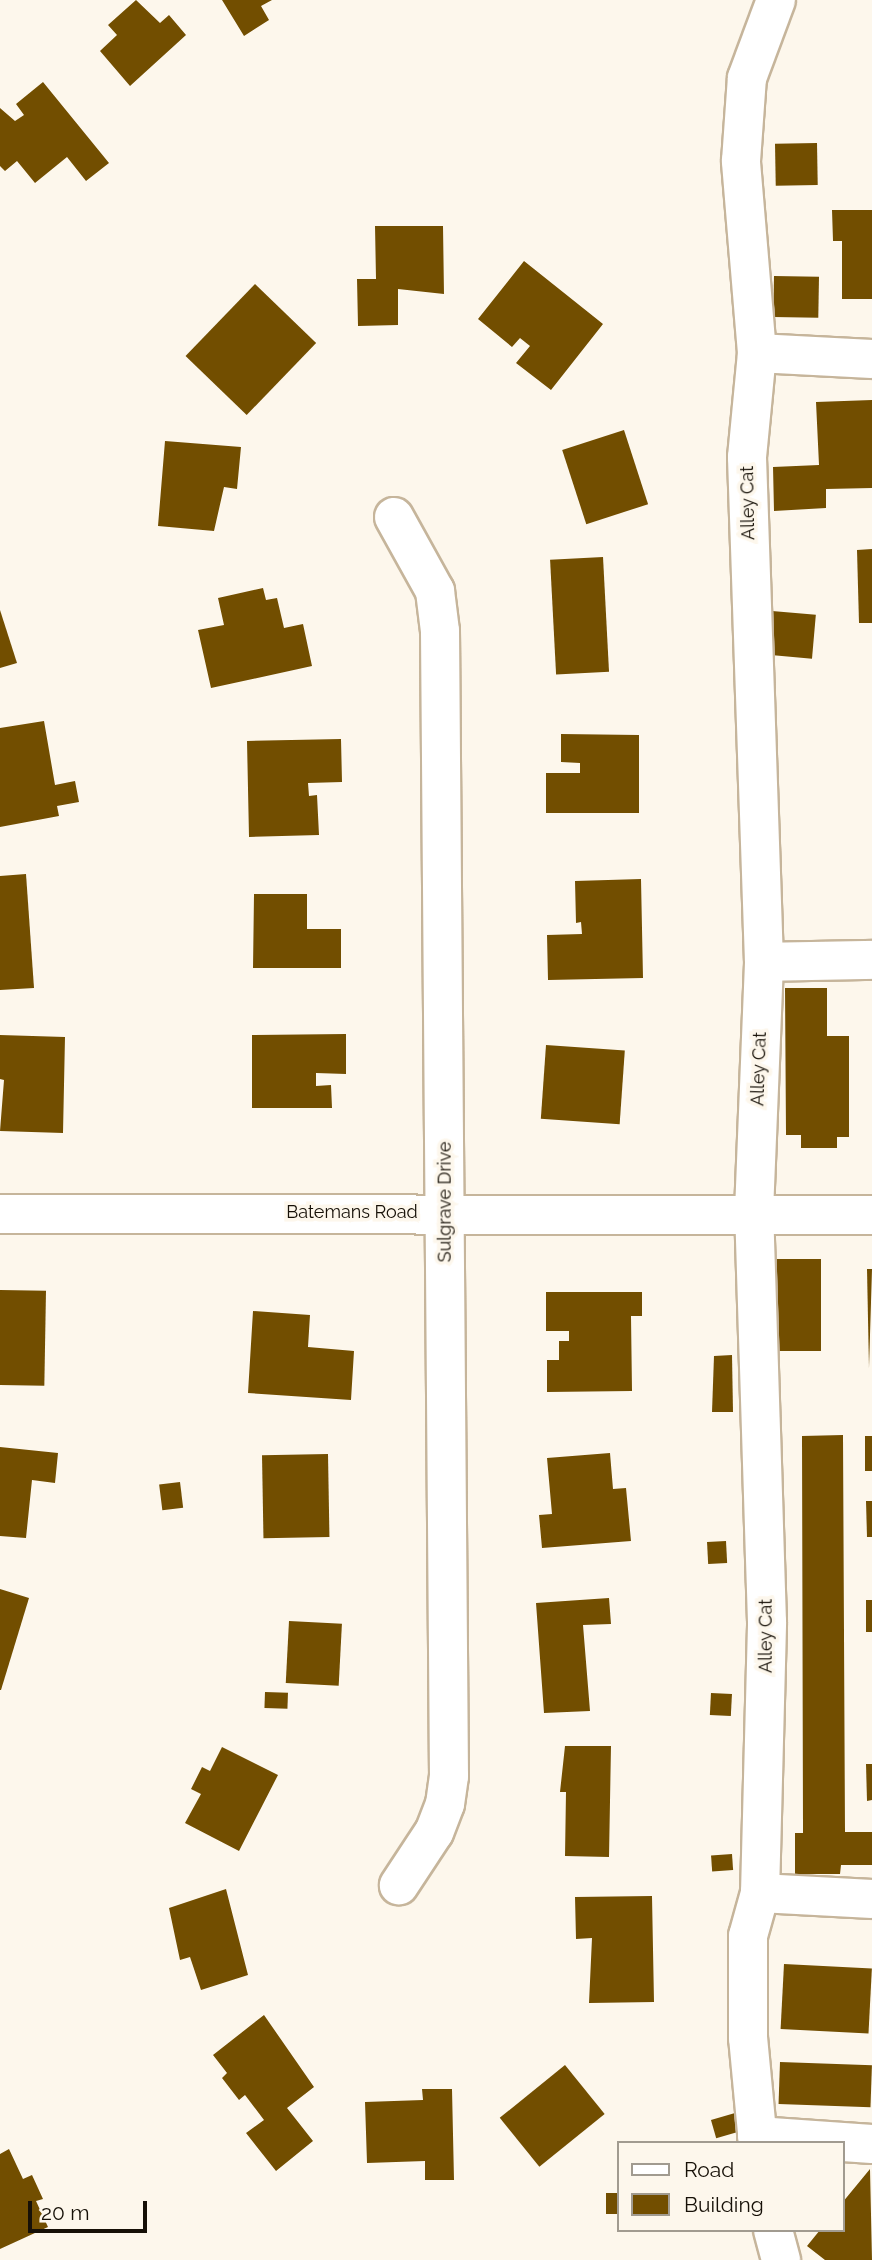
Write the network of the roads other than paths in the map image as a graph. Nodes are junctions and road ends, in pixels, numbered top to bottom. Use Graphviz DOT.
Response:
graph roads {
  1 [pos="776,0"];
  2 [pos="757,354"];
  3 [pos="872,359"];
  4 [pos="394,517"];
  5 [pos="872,960"];
  6 [pos="764,962"];
  7 [pos="446,1211"];
  8 [pos="754,1212"];
  9 [pos="0,1214"];
  10 [pos="872,1214"];
  11 [pos="399,1885"];
  12 [pos="760,1893"];
  13 [pos="872,1899"];
  14 [pos="757,2139"];
  15 [pos="803,2141"];
  16 [pos="844,2143"];
  17 [pos="872,2144"];
  18 [pos="773,2232"];
  19 [pos="781,2260"];
  1 -- 2 [label="street, Alley Cat"];
  2 -- 3 [label="street"];
  2 -- 6 [label="street, Alley Cat"];
  4 -- 7 [label="street, Sulgrave Drive"];
  5 -- 6 [label="street"];
  6 -- 8 [label="street, Alley Cat"];
  7 -- 8 [label="street, Batemans Road"];
  7 -- 9 [label="street, Batemans Road"];
  7 -- 11 [label="street, Sulgrave Drive"];
  8 -- 10 [label="street, Batemans Road"];
  8 -- 12 [label="street, Alley Cat"];
  12 -- 13 [label="street"];
  12 -- 14 [label="street, Alley Cat"];
  14 -- 15 [label="street"];
  16 -- 17 [label="street"];
  18 -- 19 [label="street"];
}
